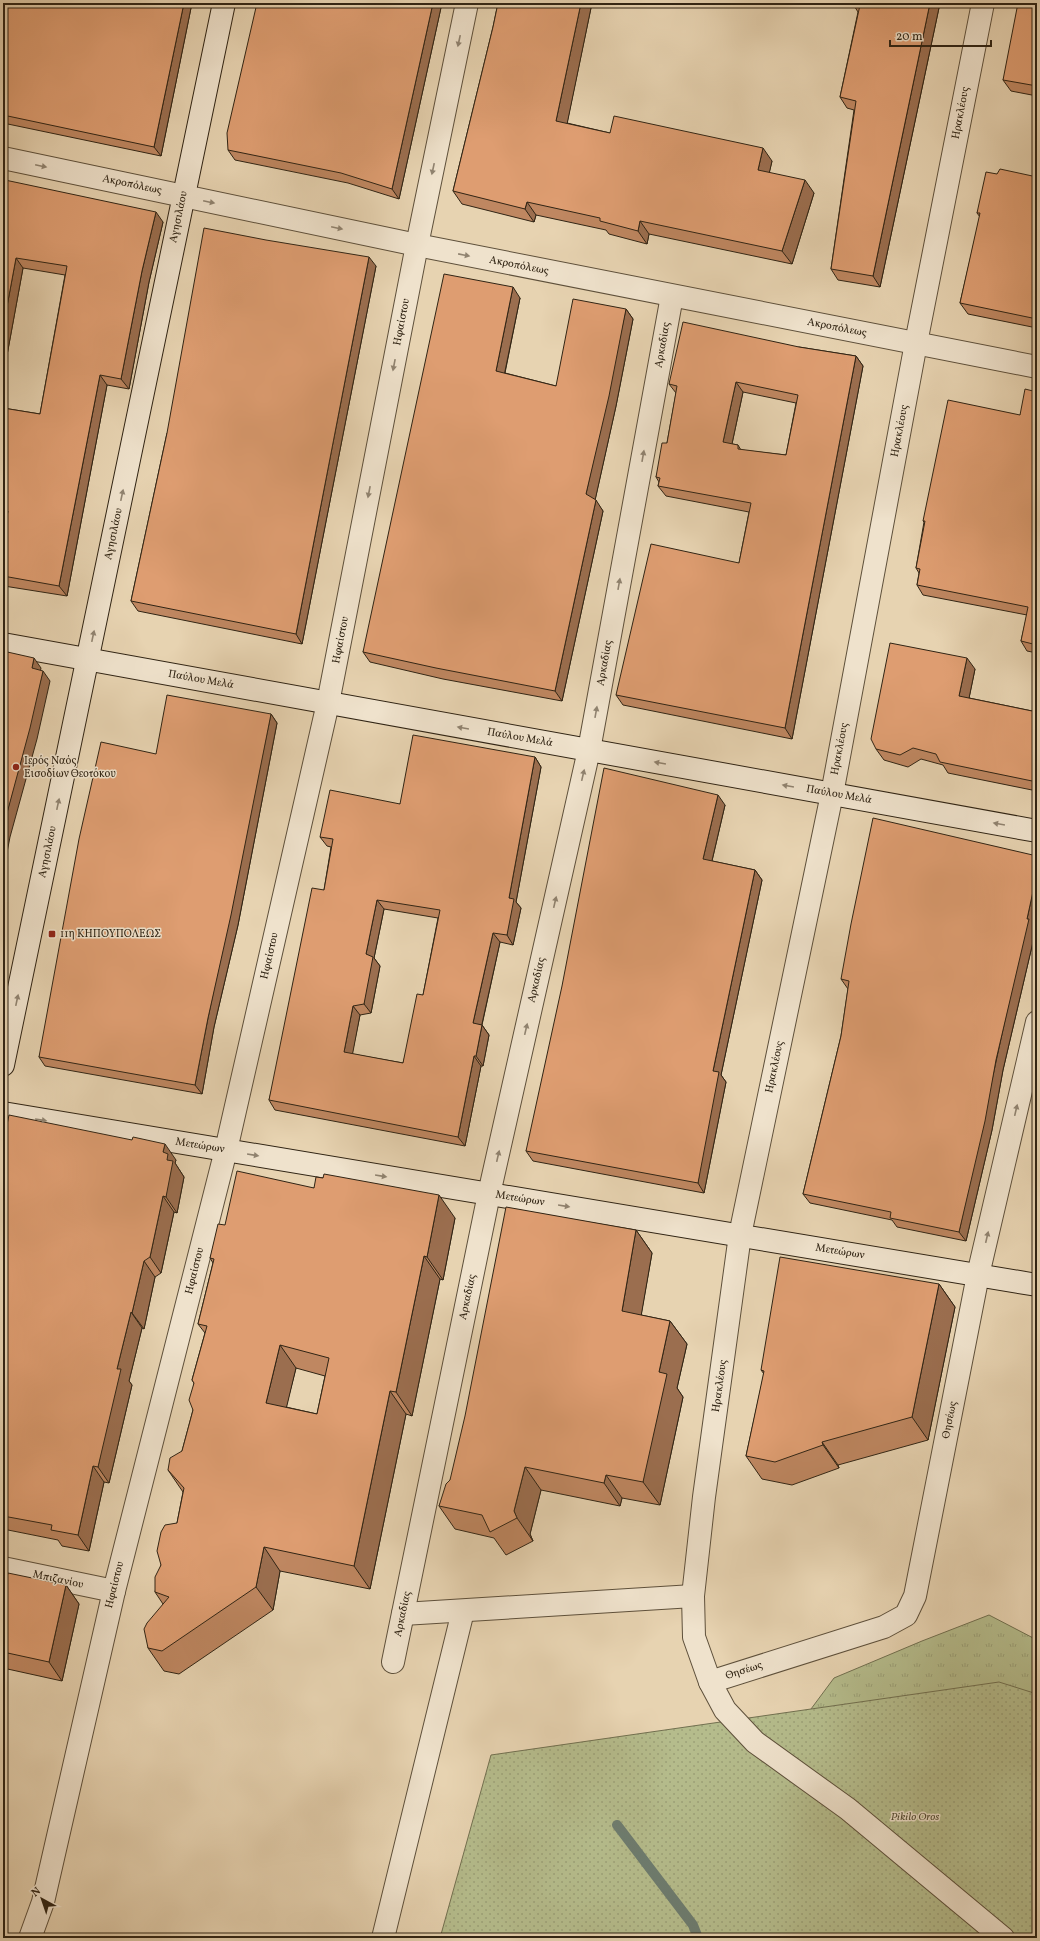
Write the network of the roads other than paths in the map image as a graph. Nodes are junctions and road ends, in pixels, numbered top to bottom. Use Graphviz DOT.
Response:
graph roads {
  1 [pos="224,3"];
  2 [pos="467,3"];
  3 [pos="983,3"];
  4 [pos="3,158"];
  5 [pos="184,196"];
  6 [pos="417,245"];
  7 [pos="672,296"];
  8 [pos="916,343"];
  9 [pos="1037,367"];
  10 [pos="3,644"];
  11 [pos="88,660"];
  12 [pos="328,703"];
  13 [pos="589,750"];
  14 [pos="832,794"];
  15 [pos="1037,831"];
  16 [pos="1037,1022"];
  17 [pos="3,1065"];
  18 [pos="3,1113"];
  19 [pos="226,1150"];
  20 [pos="489,1194"];
  21 [pos="740,1235"];
  22 [pos="978,1275"];
  23 [pos="1037,1285"];
  24 [pos="3,1568"];
  25 [pos="114,1591"];
  26 [pos="693,1596"];
  27 [pos="463,1611"];
  28 [pos="403,1614"];
  29 [pos="393,1662"];
  30 [pos="710,1682"];
  31 [pos="30,1938"];
  32 [pos="383,1938"];
  33 [pos="1003,1938"];
  1 -- 5 [label="street, Αγησιλάου"];
  2 -- 6 [label="street, Ηφαίστου, one-way"];
  3 -- 8 [label="street, Ηρακλέους"];
  4 -- 5 [label="street, Ακροπόλεως, one-way"];
  5 -- 6 [label="street, Ακροπόλεως, one-way"];
  11 -- 5 [label="street, Αγησιλάου, one-way"];
  6 -- 7 [label="street, Ακροπόλεως, one-way"];
  6 -- 12 [label="street, Ηφαίστου, one-way"];
  7 -- 8 [label="street, Ακροπόλεως"];
  13 -- 7 [label="street, Αρκαδίας, one-way"];
  8 -- 9 [label="street, Ακροπόλεως"];
  8 -- 14 [label="street, Ηρακλέους"];
  10 -- 11 [label="street, Παύλου Μελά"];
  11 -- 12 [label="street, Παύλου Μελά"];
  17 -- 11 [label="street, Αγησιλάου, one-way"];
  13 -- 12 [label="street, Παύλου Μελά, one-way"];
  12 -- 19 [label="street, Ηφαίστου"];
  14 -- 13 [label="street, Παύλου Μελά, one-way"];
  20 -- 13 [label="street, Αρκαδίας, one-way"];
  15 -- 14 [label="street, Παύλου Μελά, one-way"];
  14 -- 21 [label="street, Ηρακλέους"];
  22 -- 16 [label="street, Θησέως, one-way"];
  18 -- 19 [label="street, Μετεώρων, one-way"];
  19 -- 20 [label="street, Μετεώρων, one-way"];
  19 -- 25 [label="street, Ηφαίστου"];
  20 -- 21 [label="street, Μετεώρων, one-way"];
  20 -- 28 [label="street, Αρκαδίας"];
  21 -- 22 [label="street, Μετεώρων"];
  21 -- 26 [label="street, Ηρακλέους"];
  22 -- 23 [label="street, Μετεώρων"];
  22 -- 30 [label="street, Θησέως"];
  24 -- 25 [label="street, Μπιζανίου"];
  25 -- 31 [label="street, Ηφαίστου"];
  26 -- 27 [label="street"];
  26 -- 30 [label="street, Ηρακλέους"];
  27 -- 28 [label="street"];
  27 -- 32 [label="street"];
  28 -- 29 [label="street, Αρκαδίας"];
  30 -- 33 [label="street, Ηρακλέους"];
}
